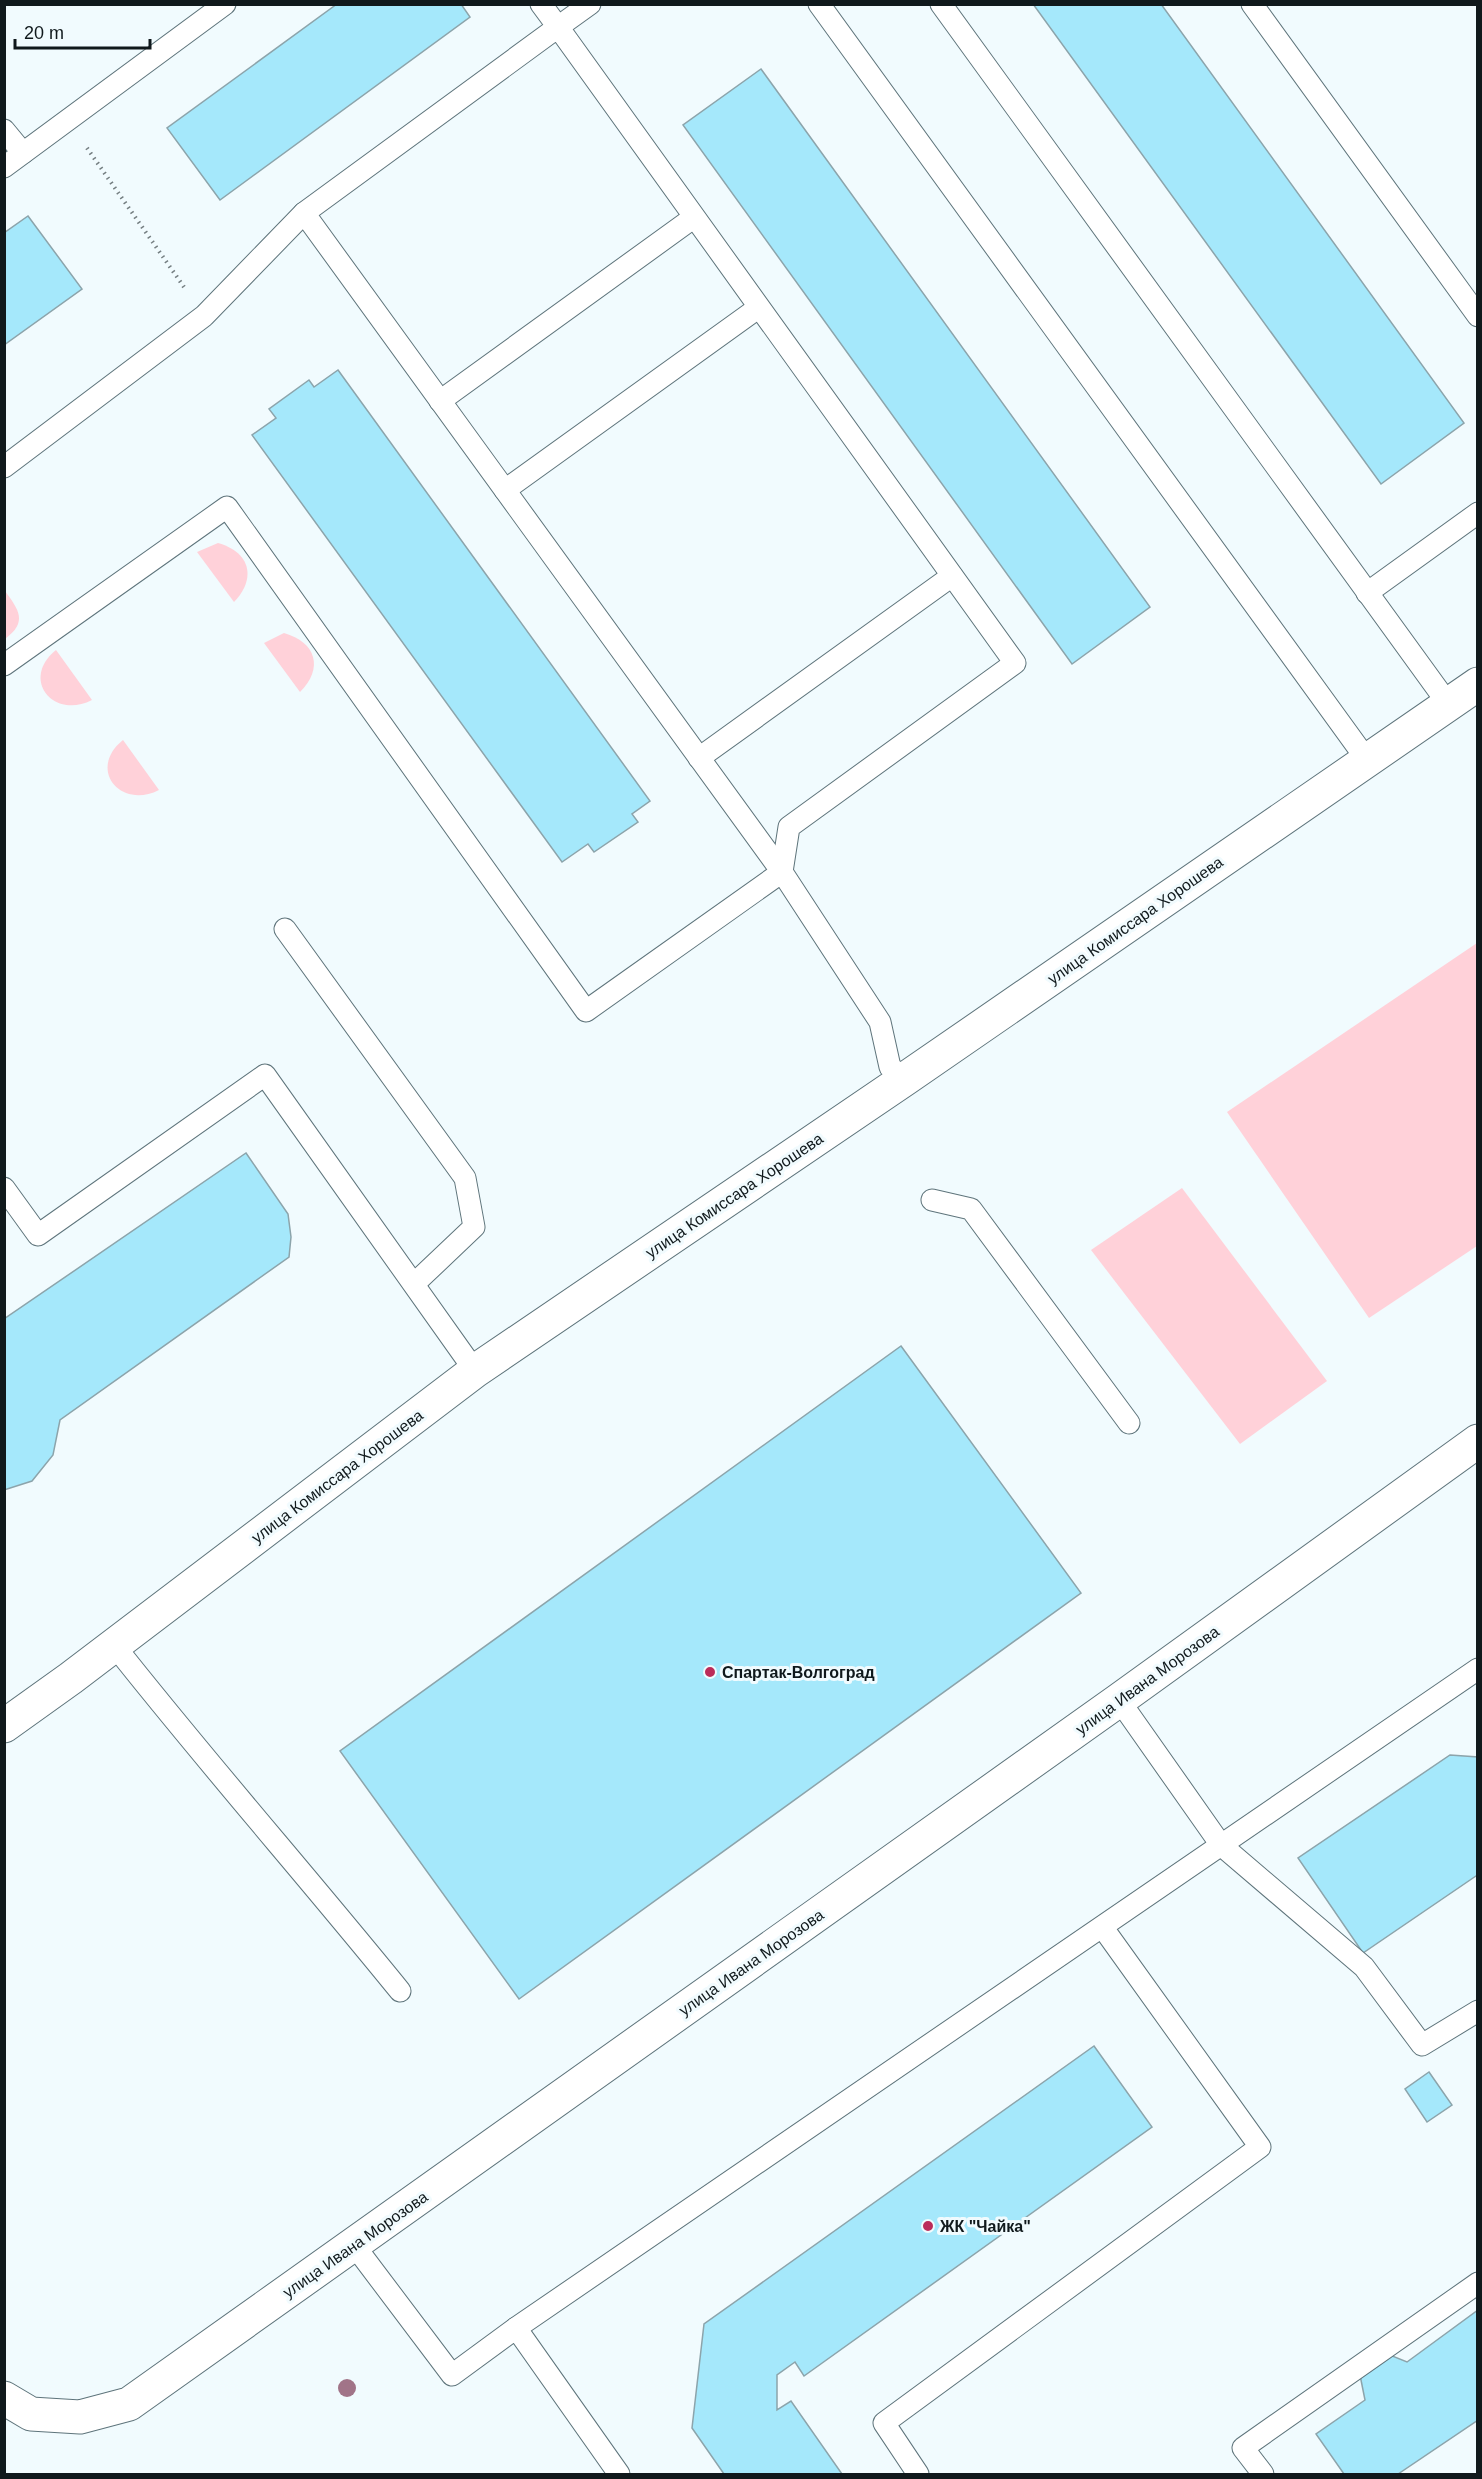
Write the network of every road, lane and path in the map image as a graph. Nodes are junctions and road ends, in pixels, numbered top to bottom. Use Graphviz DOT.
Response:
graph roads {
  1 [pos="225,4"];
  2 [pos="541,4"];
  3 [pos="590,4"];
  4 [pos="819,4"];
  5 [pos="941,4"];
  6 [pos="1252,4"];
  7 [pos="558,27"];
  8 [pos="68,120"];
  9 [pos="4,130"];
  10 [pos="22,153"];
  11 [pos="4,167"];
  12 [pos="304,213"];
  13 [pos="693,218"];
  14 [pos="758,308"];
  15 [pos="204,316"];
  16 [pos="1478,316"];
  17 [pos="440,401"];
  18 [pos="4,467"];
  19 [pos="505,490"];
  20 [pos="1478,513"];
  21 [pos="952,576"];
  22 [pos="1367,593"];
  23 [pos="4,665"];
  24 [pos="1478,684"];
  25 [pos="1449,705"];
  26 [pos="699,758"];
  27 [pos="1367,760"];
  28 [pos="782,872"];
  29 [pos="285,929"];
  30 [pos="905,1079"];
  31 [pos="4,1188"];
  32 [pos="932,1200"];
  33 [pos="414,1284"];
  34 [pos="476,1371"];
  35 [pos="1129,1423"];
  36 [pos="1478,1441"];
  37 [pos="114,1645"];
  38 [pos="1478,1670"];
  39 [pos="1119,1700"];
  40 [pos="4,1726"];
  41 [pos="1221,1845"];
  42 [pos="1103,1928"];
  43 [pos="400,1991"];
  44 [pos="1478,2011"];
  45 [pos="354,2245"];
  46 [pos="1478,2283"];
  47 [pos="516,2328"];
  48 [pos="4,2398"];
  49 [pos="619,2475"];
  50 [pos="918,2475"];
  51 [pos="1263,2475"];
  1 -- 8 [label="lane"];
  2 -- 7 [label="lane"];
  3 -- 7 [label="lane"];
  4 -- 27 [label="lane"];
  5 -- 22 [label="lane"];
  6 -- 16 [label="lane"];
  7 -- 12 [label="lane"];
  7 -- 13 [label="lane"];
  8 -- 10 [label="lane"];
  8 -- 15 [label="path"];
  9 -- 10 [label="lane"];
  10 -- 11 [label="lane"];
  12 -- 15 [label="lane"];
  12 -- 17 [label="lane"];
  13 -- 14 [label="lane"];
  13 -- 17 [label="lane"];
  14 -- 19 [label="lane"];
  14 -- 21 [label="lane"];
  15 -- 18 [label="lane"];
  17 -- 19 [label="lane"];
  19 -- 26 [label="lane"];
  20 -- 22 [label="lane"];
  21 -- 26 [label="lane"];
  21 -- 28 [label="lane"];
  22 -- 25 [label="lane"];
  23 -- 28 [label="lane"];
  24 -- 25 [label="street, улица Комиссара Хорошева"];
  25 -- 27 [label="street, улица Комиссара Хорошева"];
  26 -- 28 [label="lane"];
  27 -- 30 [label="street, улица Комиссара Хорошева"];
  28 -- 30 [label="lane"];
  29 -- 33 [label="lane"];
  30 -- 34 [label="street, улица Комиссара Хорошева"];
  31 -- 33 [label="lane"];
  32 -- 35 [label="lane"];
  33 -- 34 [label="lane"];
  34 -- 37 [label="street, улица Комиссара Хорошева"];
  36 -- 39 [label="street, улица Ивана Морозова"];
  37 -- 40 [label="street, улица Комиссара Хорошева"];
  37 -- 43 [label="lane"];
  38 -- 41 [label="lane"];
  39 -- 41 [label="lane"];
  39 -- 45 [label="street, улица Ивана Морозова"];
  41 -- 42 [label="lane"];
  41 -- 44 [label="lane"];
  42 -- 47 [label="lane"];
  42 -- 50 [label="lane"];
  45 -- 47 [label="lane"];
  45 -- 48 [label="street, улица Ивана Морозова"];
  46 -- 51 [label="lane"];
  47 -- 49 [label="lane"];
}
